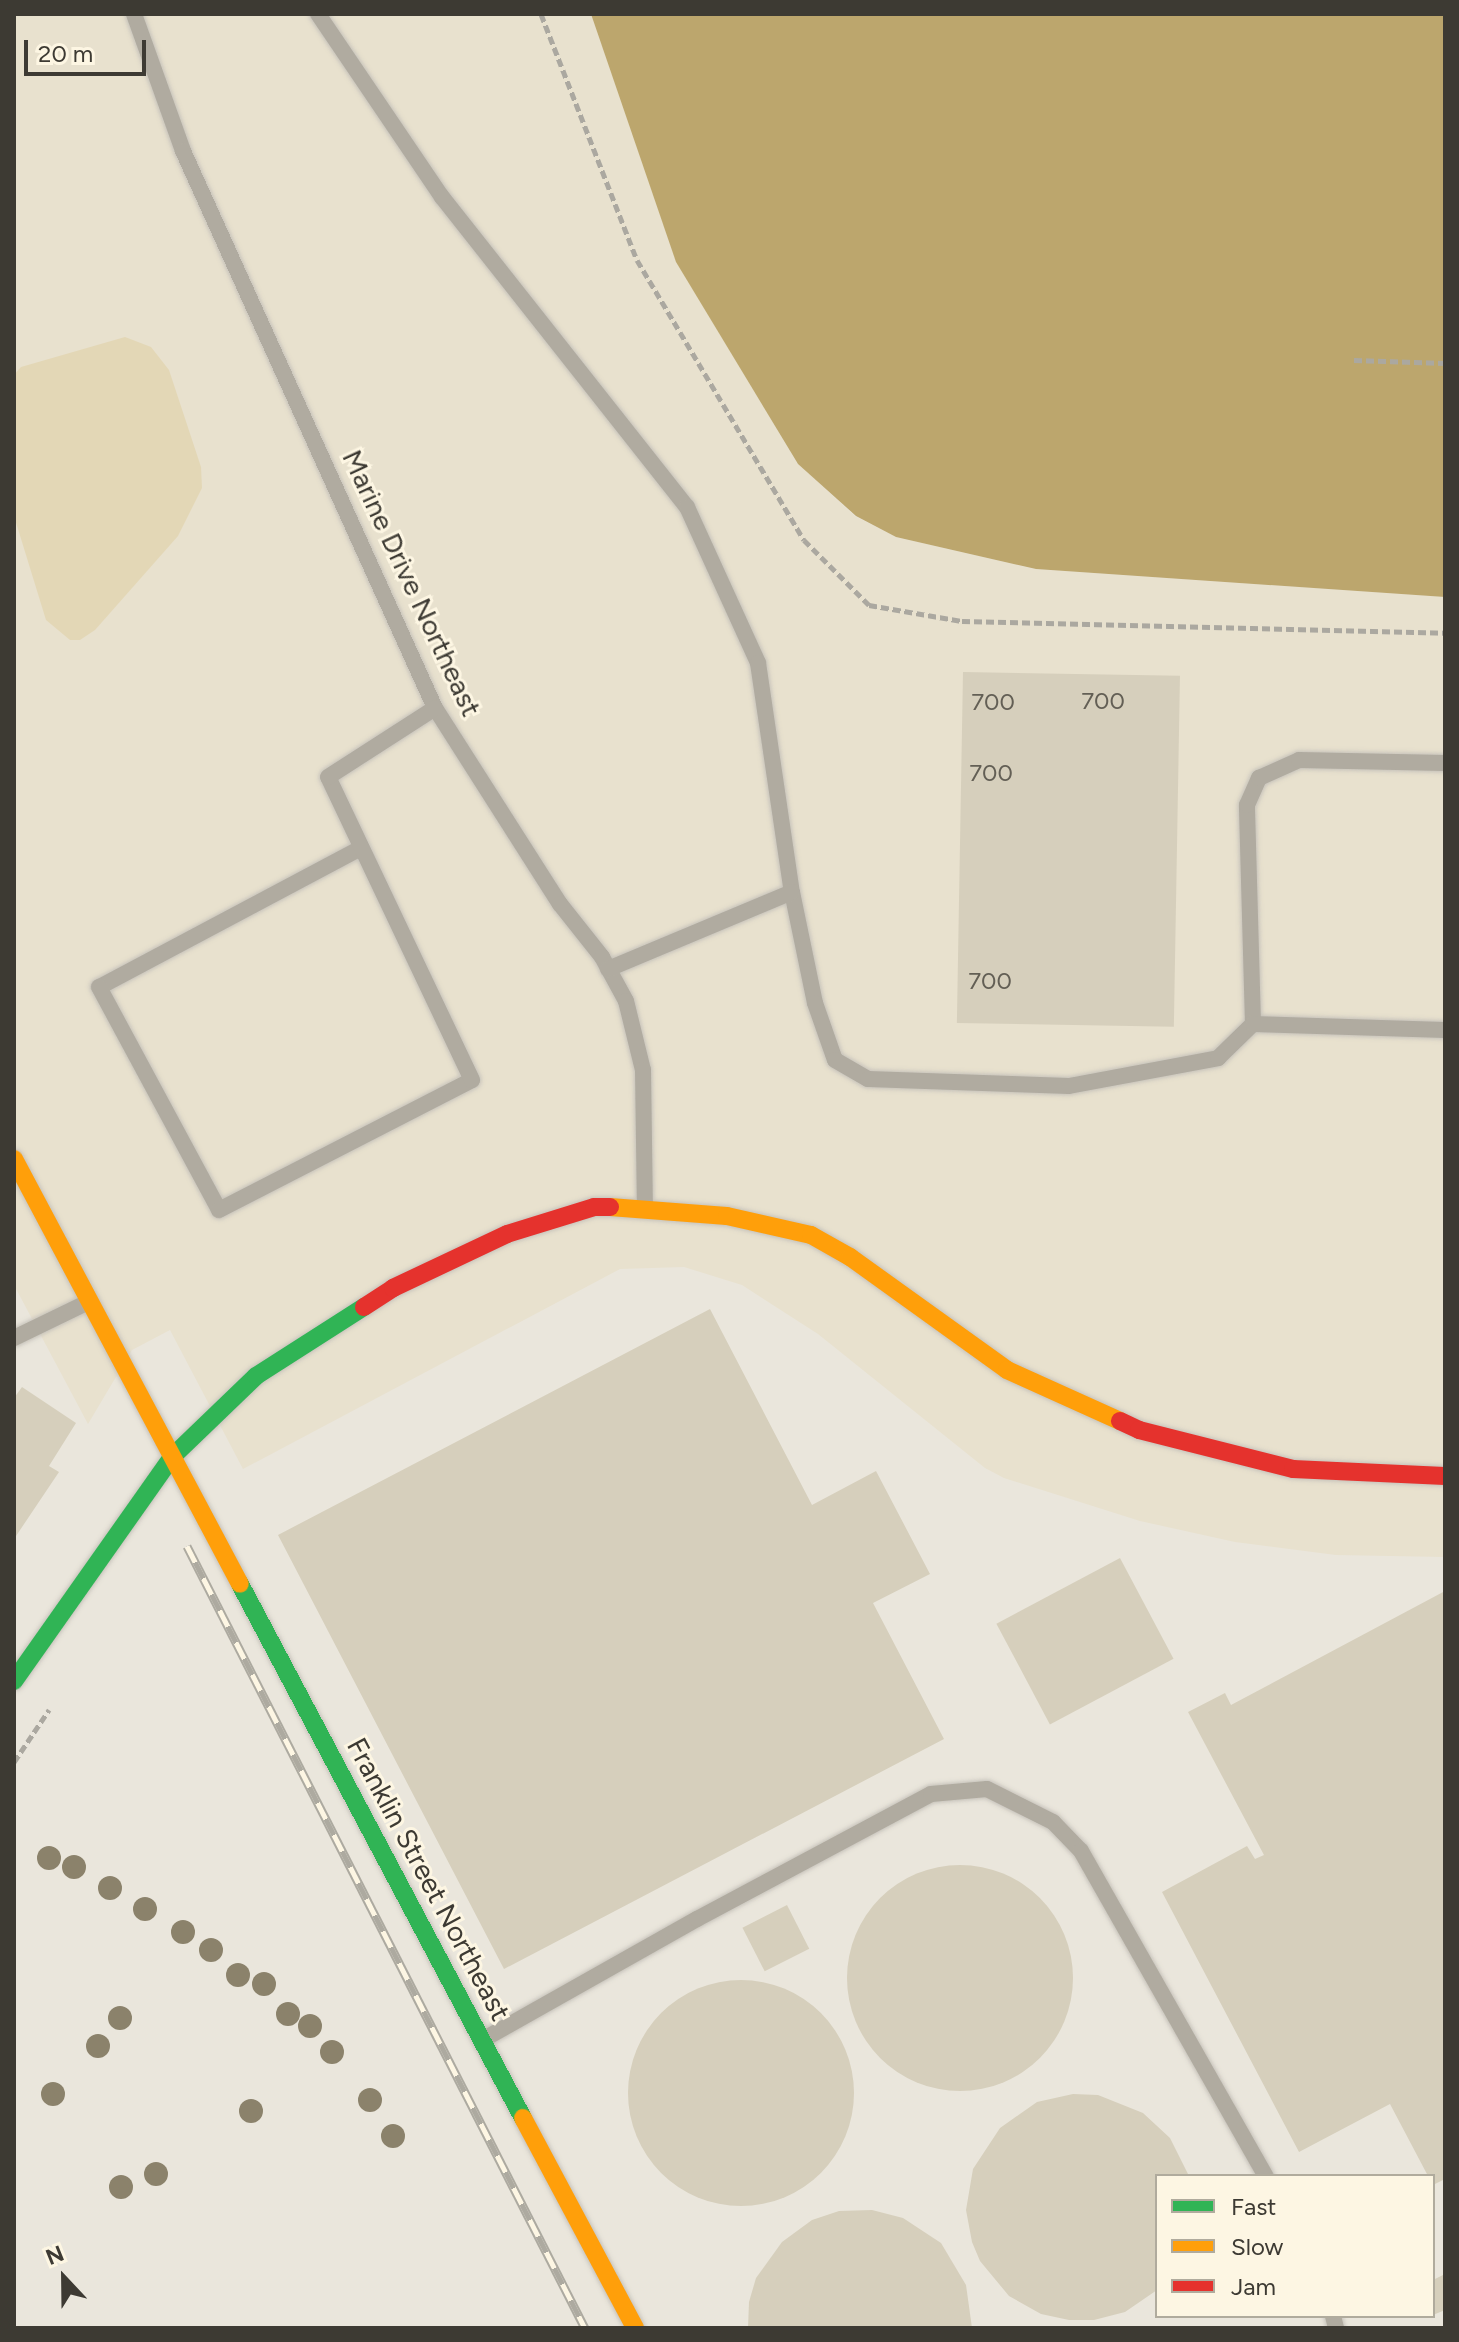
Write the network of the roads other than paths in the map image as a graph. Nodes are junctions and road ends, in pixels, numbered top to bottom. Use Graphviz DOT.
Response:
graph roads {
  1 [pos="134,14"];
  2 [pos="318,14"];
  3 [pos="435,708"];
  4 [pos="1445,763"];
  5 [pos="359,849"];
  6 [pos="792,892"];
  7 [pos="608,969"];
  8 [pos="1253,1024"];
  9 [pos="1445,1030"];
  10 [pos="14,1159"];
  11 [pos="645,1207"];
  12 [pos="90,1301"];
  13 [pos="14,1338"];
  14 [pos="173,1456"];
  15 [pos="1445,1476"];
  16 [pos="14,1681"];
  17 [pos="482,2040"];
  18 [pos="1265,2174"];
  19 [pos="635,2328"];
  1 -- 3 [label="lane, Marine Drive Northeast"];
  2 -- 6 [label="lane"];
  3 -- 5 [label="lane"];
  3 -- 7 [label="lane, Marine Drive Northeast"];
  4 -- 8 [label="lane"];
  5 -- 5 [label="lane"];
  6 -- 7 [label="lane"];
  6 -- 8 [label="lane"];
  7 -- 11 [label="lane, Marine Drive Northeast"];
  8 -- 9 [label="lane"];
  10 -- 12 [label="street, Franklin Street Northeast"];
  11 -- 14 [label="street"];
  11 -- 15 [label="street"];
  12 -- 13 [label="lane"];
  12 -- 14 [label="street, Franklin Street Northeast"];
  14 -- 16 [label="street"];
  14 -- 17 [label="street, Franklin Street Northeast"];
  17 -- 18 [label="lane"];
  17 -- 19 [label="street, Franklin Street Northeast"];
}
